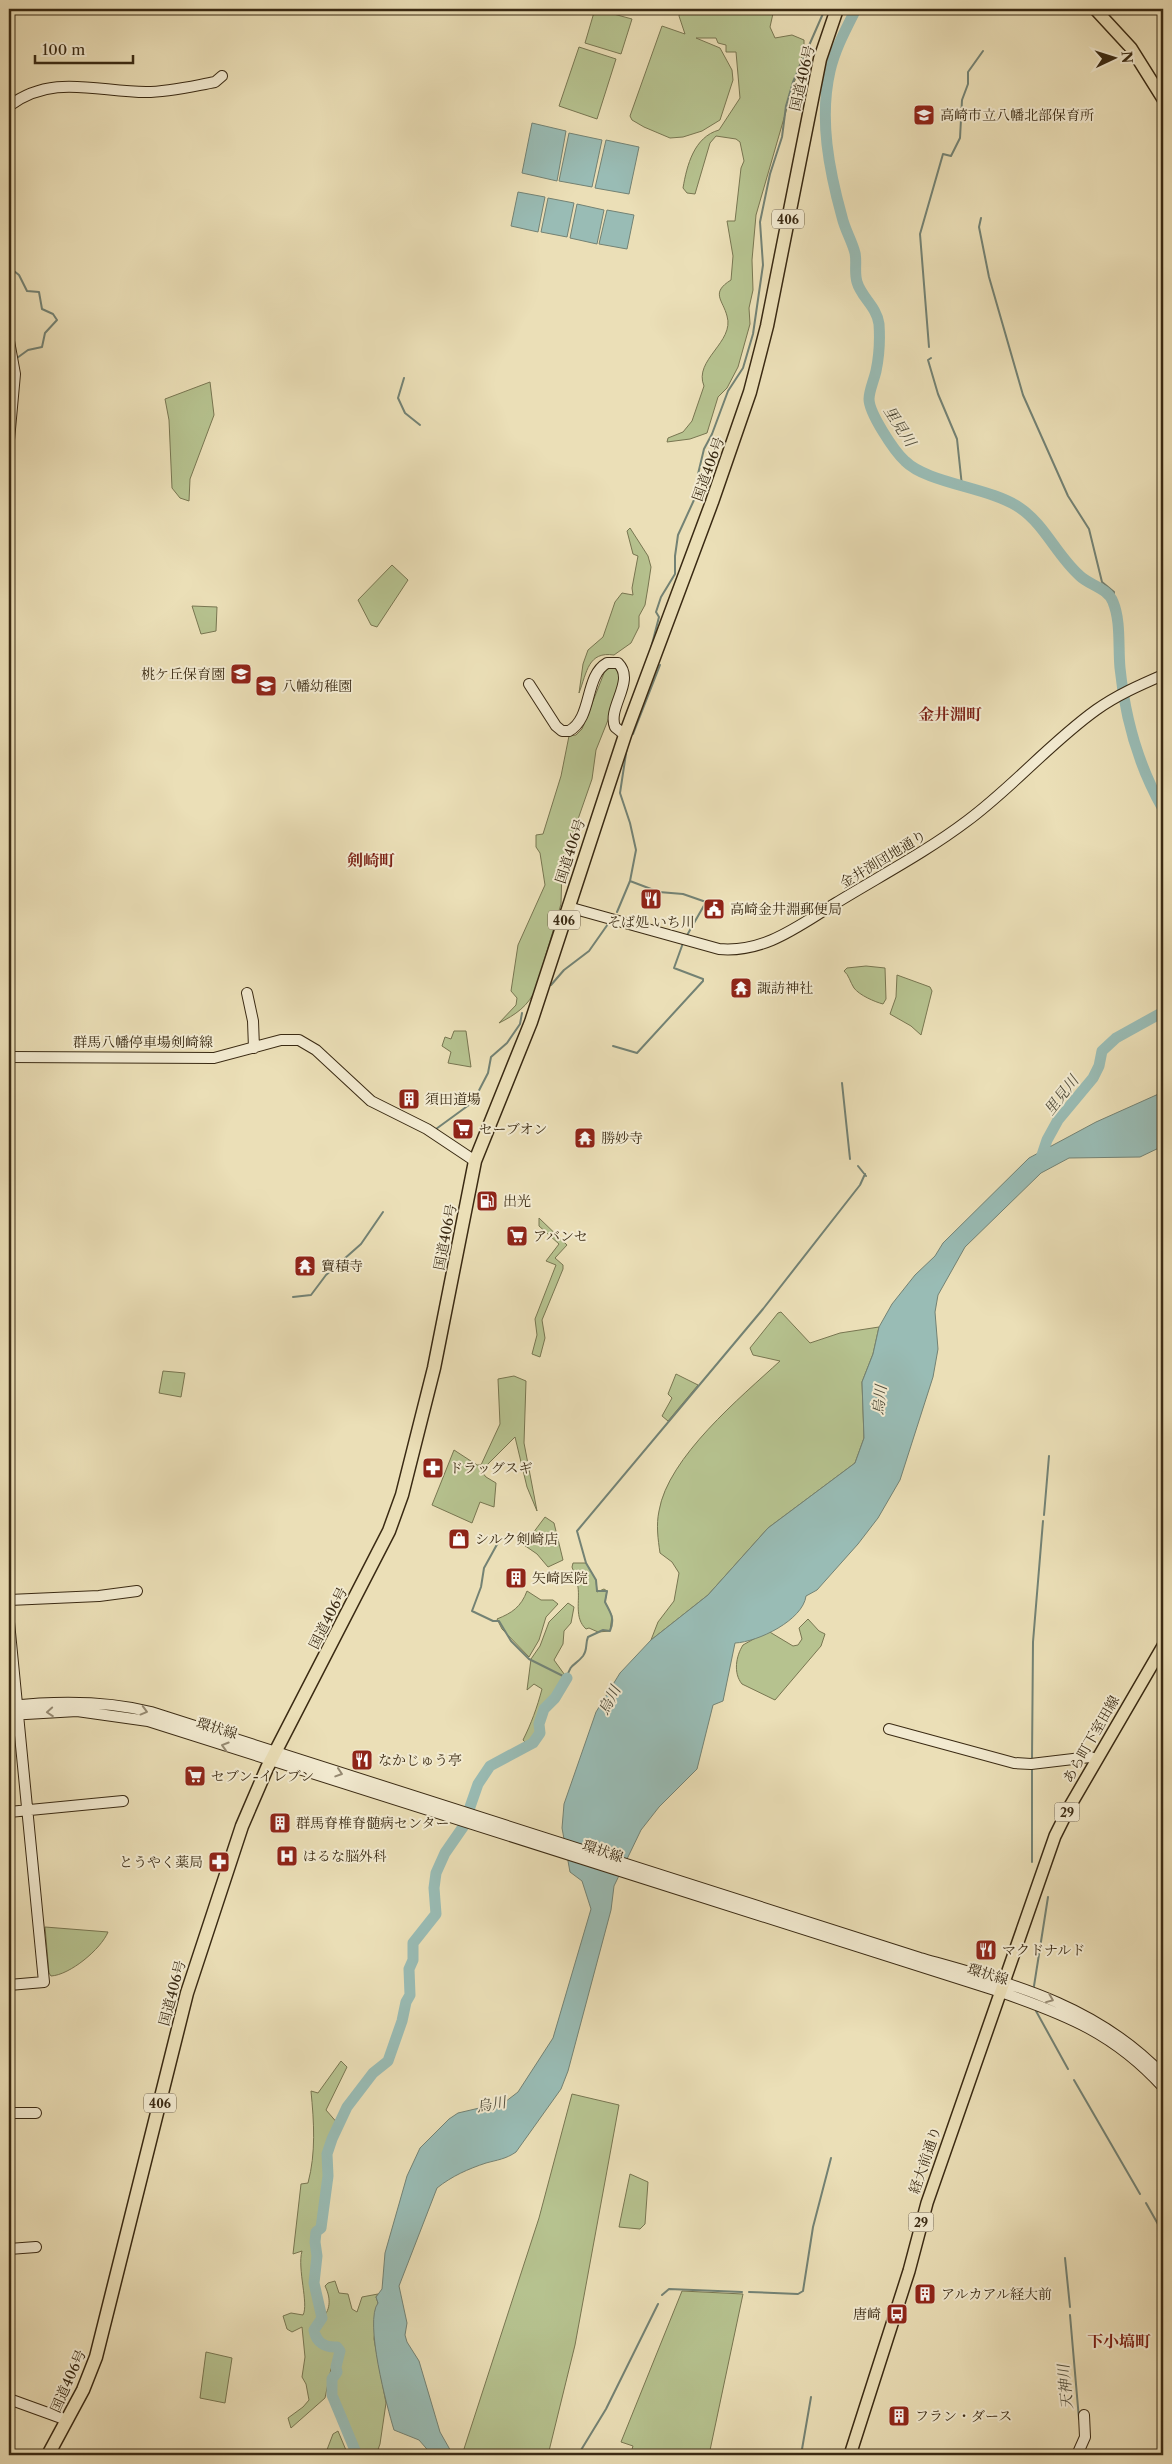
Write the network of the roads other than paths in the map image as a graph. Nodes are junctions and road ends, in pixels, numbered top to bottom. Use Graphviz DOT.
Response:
graph roads {
  1 [pos="837,9"];
  2 [pos="1095,9"];
  3 [pos="222,76"];
  4 [pos="1163,99"];
  5 [pos="9,106"];
  6 [pos="9,341"];
  7 [pos="9,440"];
  8 [pos="1163,675"];
  9 [pos="529,684"];
  10 [pos="625,735"];
  11 [pos="568,907"];
  12 [pos="247,992"];
  13 [pos="254,1048"];
  14 [pos="9,1057"];
  15 [pos="475,1161"];
  16 [pos="137,1591"];
  17 [pos="9,1600"];
  18 [pos="9,1622"];
  19 [pos="1163,1646"];
  20 [pos="13,1710"];
  21 [pos="889,1729"];
  22 [pos="274,1756"];
  23 [pos="1097,1759"];
  24 [pos="123,1801"];
  25 [pos="27,1810"];
  26 [pos="9,1812"];
  27 [pos="9,1985"];
  28 [pos="1002,1987"];
  29 [pos="1163,2076"];
  30 [pos="1163,2087"];
  31 [pos="9,2113"];
  32 [pos="36,2113"];
  33 [pos="36,2247"];
  34 [pos="9,2249"];
  35 [pos="9,2399"];
  36 [pos="1084,2415"];
  37 [pos="67,2420"];
  38 [pos="48,2455"];
  39 [pos="850,2455"];
  40 [pos="1077,2455"];
  1 -- 10 [label="highway, 国道406号 / 406"];
  2 -- 4 [label="main road"];
  3 -- 5 [label="street"];
  6 -- 7 [label="street"];
  8 -- 11 [label="street, 金井渕団地通り"];
  9 -- 10 [label="street"];
  10 -- 11 [label="highway, 国道406号 / 406"];
  11 -- 15 [label="highway, 国道406号 / 406"];
  12 -- 13 [label="street"];
  13 -- 14 [label="street, 群馬八幡停車場剣崎線"];
  13 -- 15 [label="street, 群馬八幡停車場剣崎線"];
  15 -- 22 [label="highway, 国道406号 / 406"];
  16 -- 17 [label="street"];
  18 -- 20 [label="street"];
  19 -- 23 [label="main road, あら町下室田線 / 29"];
  20 -- 22 [label="street, 環状線"];
  20 -- 25 [label="street"];
  21 -- 23 [label="street"];
  22 -- 28 [label="street, 環状線"];
  22 -- 37 [label="highway, 国道406号 / 406"];
  23 -- 28 [label="main road, あら町下室田線 / 29"];
  24 -- 25 [label="street"];
  25 -- 26 [label="street"];
  25 -- 27 [label="street"];
  28 -- 29 [label="street, 環状線, one-way"];
  28 -- 30 [label="street, 環状線"];
  28 -- 39 [label="main road, 経大前通り / 29"];
  31 -- 32 [label="street"];
  33 -- 34 [label="street"];
  35 -- 37 [label="street"];
  36 -- 40 [label="street"];
  37 -- 38 [label="highway, 国道406号 / 406"];
}
